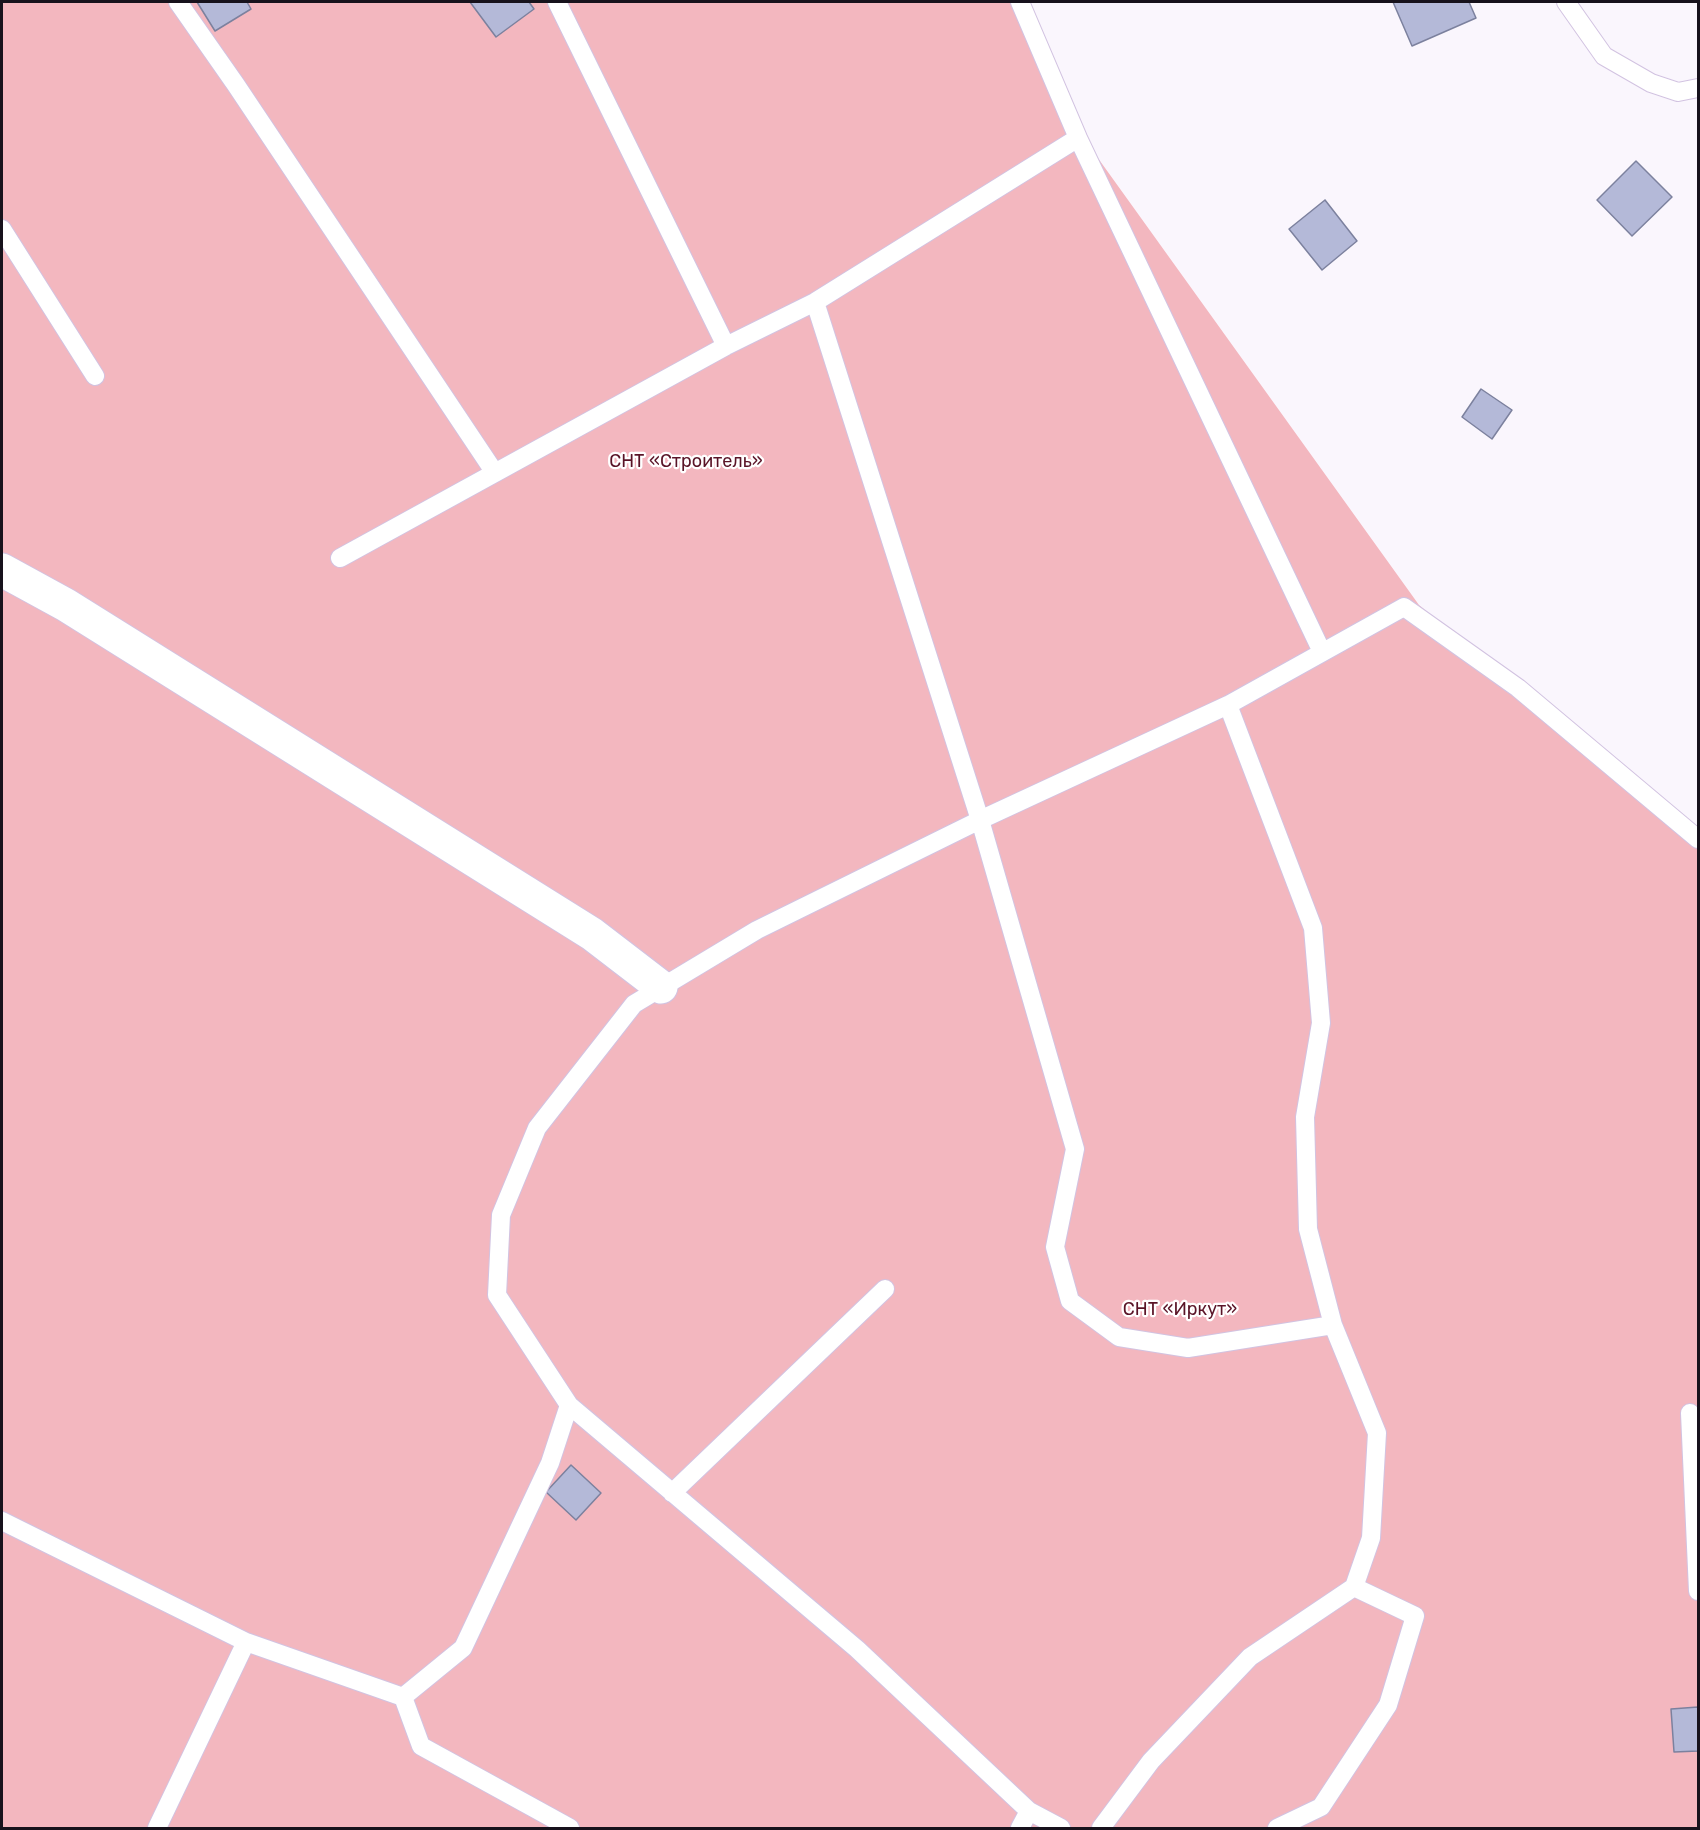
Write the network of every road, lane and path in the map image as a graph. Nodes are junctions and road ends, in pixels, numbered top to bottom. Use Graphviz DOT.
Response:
graph roads {
  1 [pos="178,2"];
  2 [pos="557,2"];
  3 [pos="1020,2"];
  4 [pos="1566,2"];
  5 [pos="1698,88"];
  6 [pos="1078,138"];
  7 [pos="2,229"];
  8 [pos="815,302"];
  9 [pos="726,346"];
  10 [pos="95,376"];
  11 [pos="495,473"];
  12 [pos="340,558"];
  13 [pos="2,570"];
  14 [pos="1322,652"];
  15 [pos="1228,705"];
  16 [pos="980,820"];
  17 [pos="1698,839"];
  18 [pos="661,987"];
  19 [pos="885,1289"];
  20 [pos="1333,1325"];
  21 [pos="569,1405"];
  22 [pos="1690,1413"];
  23 [pos="672,1493"];
  24 [pos="2,1521"];
  25 [pos="1354,1587"];
  26 [pos="1698,1591"];
  27 [pos="246,1642"];
  28 [pos="403,1697"];
  29 [pos="1029,1811"];
  30 [pos="157,1828"];
  31 [pos="570,1828"];
  32 [pos="1020,1828"];
  33 [pos="1061,1828"];
  34 [pos="1101,1828"];
  35 [pos="1277,1828"];
  1 -- 11 [label="lane"];
  2 -- 9 [label="lane"];
  3 -- 6 [label="lane"];
  4 -- 5 [label="lane"];
  6 -- 8 [label="lane"];
  6 -- 14 [label="lane"];
  7 -- 10 [label="lane"];
  8 -- 9 [label="lane"];
  8 -- 16 [label="lane"];
  9 -- 11 [label="lane"];
  11 -- 12 [label="lane"];
  13 -- 18 [label="street"];
  14 -- 15 [label="lane"];
  14 -- 17 [label="lane"];
  15 -- 16 [label="lane"];
  15 -- 20 [label="lane"];
  16 -- 18 [label="lane"];
  16 -- 20 [label="lane"];
  18 -- 21 [label="lane"];
  19 -- 23 [label="lane"];
  20 -- 25 [label="lane"];
  21 -- 23 [label="lane"];
  21 -- 28 [label="lane"];
  22 -- 26 [label="lane"];
  23 -- 29 [label="lane"];
  24 -- 27 [label="lane"];
  25 -- 34 [label="lane"];
  25 -- 35 [label="lane"];
  27 -- 28 [label="lane"];
  27 -- 30 [label="lane"];
  28 -- 31 [label="lane"];
  29 -- 32 [label="lane"];
  29 -- 33 [label="lane"];
}
